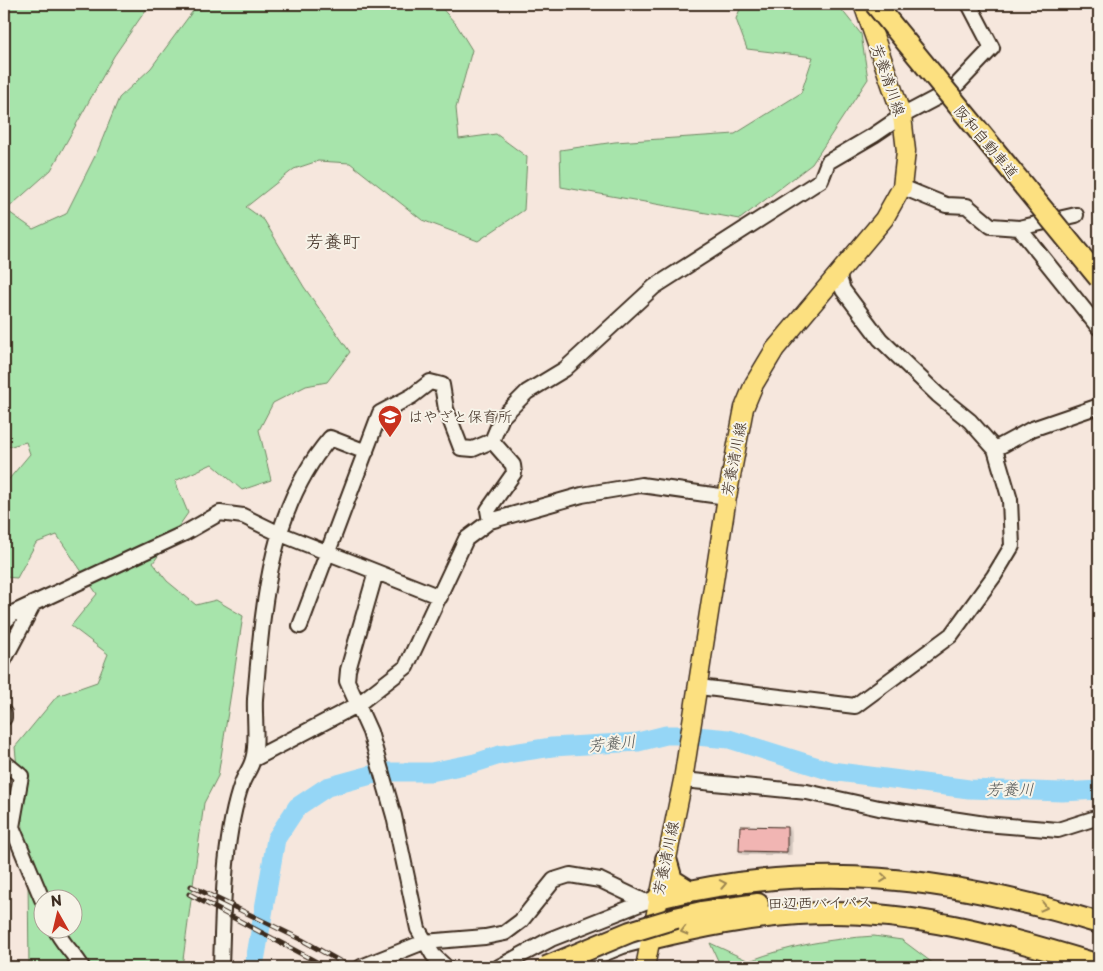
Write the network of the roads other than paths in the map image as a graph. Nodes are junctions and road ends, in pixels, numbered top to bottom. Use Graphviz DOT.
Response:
graph roads {
  1 [pos="863,4"];
  2 [pos="875,4"];
  3 [pos="969,4"];
  4 [pos="902,116"];
  5 [pos="902,187"];
  6 [pos="1076,215"];
  7 [pos="1019,228"];
  8 [pos="838,274"];
  9 [pos="1099,278"];
  10 [pos="1099,328"];
  11 [pos="1099,406"];
  12 [pos="492,442"];
  13 [pos="995,449"];
  14 [pos="366,452"];
  15 [pos="727,498"];
  16 [pos="490,521"];
  17 [pos="278,533"];
  18 [pos="327,553"];
  19 [pos="376,572"];
  20 [pos="440,597"];
  21 [pos="34,603"];
  22 [pos="4,622"];
  23 [pos="300,626"];
  24 [pos="4,660"];
  25 [pos="698,692"];
  26 [pos="357,705"];
  27 [pos="4,712"];
  28 [pos="4,718"];
  29 [pos="254,758"];
  30 [pos="4,762"];
  31 [pos="684,776"];
  32 [pos="1099,817"];
  33 [pos="666,859"];
  34 [pos="37,888"];
  35 [pos="688,890"];
  36 [pos="652,900"];
  37 [pos="595,921"];
  38 [pos="1099,923"];
  39 [pos="59,938"];
  40 [pos="650,940"];
  41 [pos="424,942"];
  42 [pos="1099,951"];
  43 [pos="602,954"];
  44 [pos="1099,965"];
  45 [pos="82,967"];
  46 [pos="221,967"];
  47 [pos="361,967"];
  48 [pos="446,967"];
  49 [pos="499,967"];
  50 [pos="546,967"];
  51 [pos="571,967"];
  52 [pos="645,967"];
  1 -- 4 [label="main road, 芳養清川線"];
  2 -- 9 [label="highway, 阪和自動車道, bridge"];
  3 -- 4 [label="street"];
  4 -- 5 [label="main road, 芳養清川線"];
  4 -- 12 [label="street"];
  5 -- 7 [label="street"];
  5 -- 8 [label="main road, 芳養清川線"];
  6 -- 7 [label="street"];
  7 -- 10 [label="street"];
  8 -- 13 [label="street"];
  8 -- 15 [label="main road, 芳養清川線"];
  11 -- 13 [label="street"];
  12 -- 14 [label="street"];
  12 -- 16 [label="street"];
  13 -- 25 [label="street"];
  14 -- 17 [label="street"];
  14 -- 18 [label="street"];
  15 -- 16 [label="street"];
  15 -- 25 [label="main road, 芳養清川線"];
  16 -- 20 [label="street"];
  17 -- 18 [label="street"];
  17 -- 21 [label="street"];
  17 -- 29 [label="street"];
  18 -- 19 [label="street"];
  18 -- 23 [label="street"];
  19 -- 20 [label="street"];
  19 -- 26 [label="street"];
  20 -- 26 [label="street"];
  21 -- 22 [label="street"];
  21 -- 24 [label="street"];
  25 -- 31 [label="main road, 芳養清川線"];
  26 -- 29 [label="street"];
  26 -- 41 [label="street"];
  27 -- 28 [label="street"];
  29 -- 46 [label="street"];
  30 -- 34 [label="street"];
  31 -- 32 [label="street"];
  31 -- 33 [label="main road, 芳養清川線"];
  33 -- 35 [label="highway"];
  33 -- 36 [label="main road, 芳養清川線"];
  35 -- 36 [label="highway"];
  35 -- 38 [label="highway, one-way"];
  36 -- 37 [label="street"];
  36 -- 40 [label="main road, 芳養清川線"];
  36 -- 41 [label="street"];
  37 -- 43 [label="street"];
  37 -- 49 [label="street"];
  39 -- 45 [label="street"];
  40 -- 43 [label="street"];
  44 -- 40 [label="highway, one-way"];
  40 -- 52 [label="main road, 芳養清川線"];
  41 -- 47 [label="street"];
  41 -- 48 [label="street"];
  42 -- 50 [label="highway, 田辺西バイパス, bridge"];
  43 -- 51 [label="street"];
}
